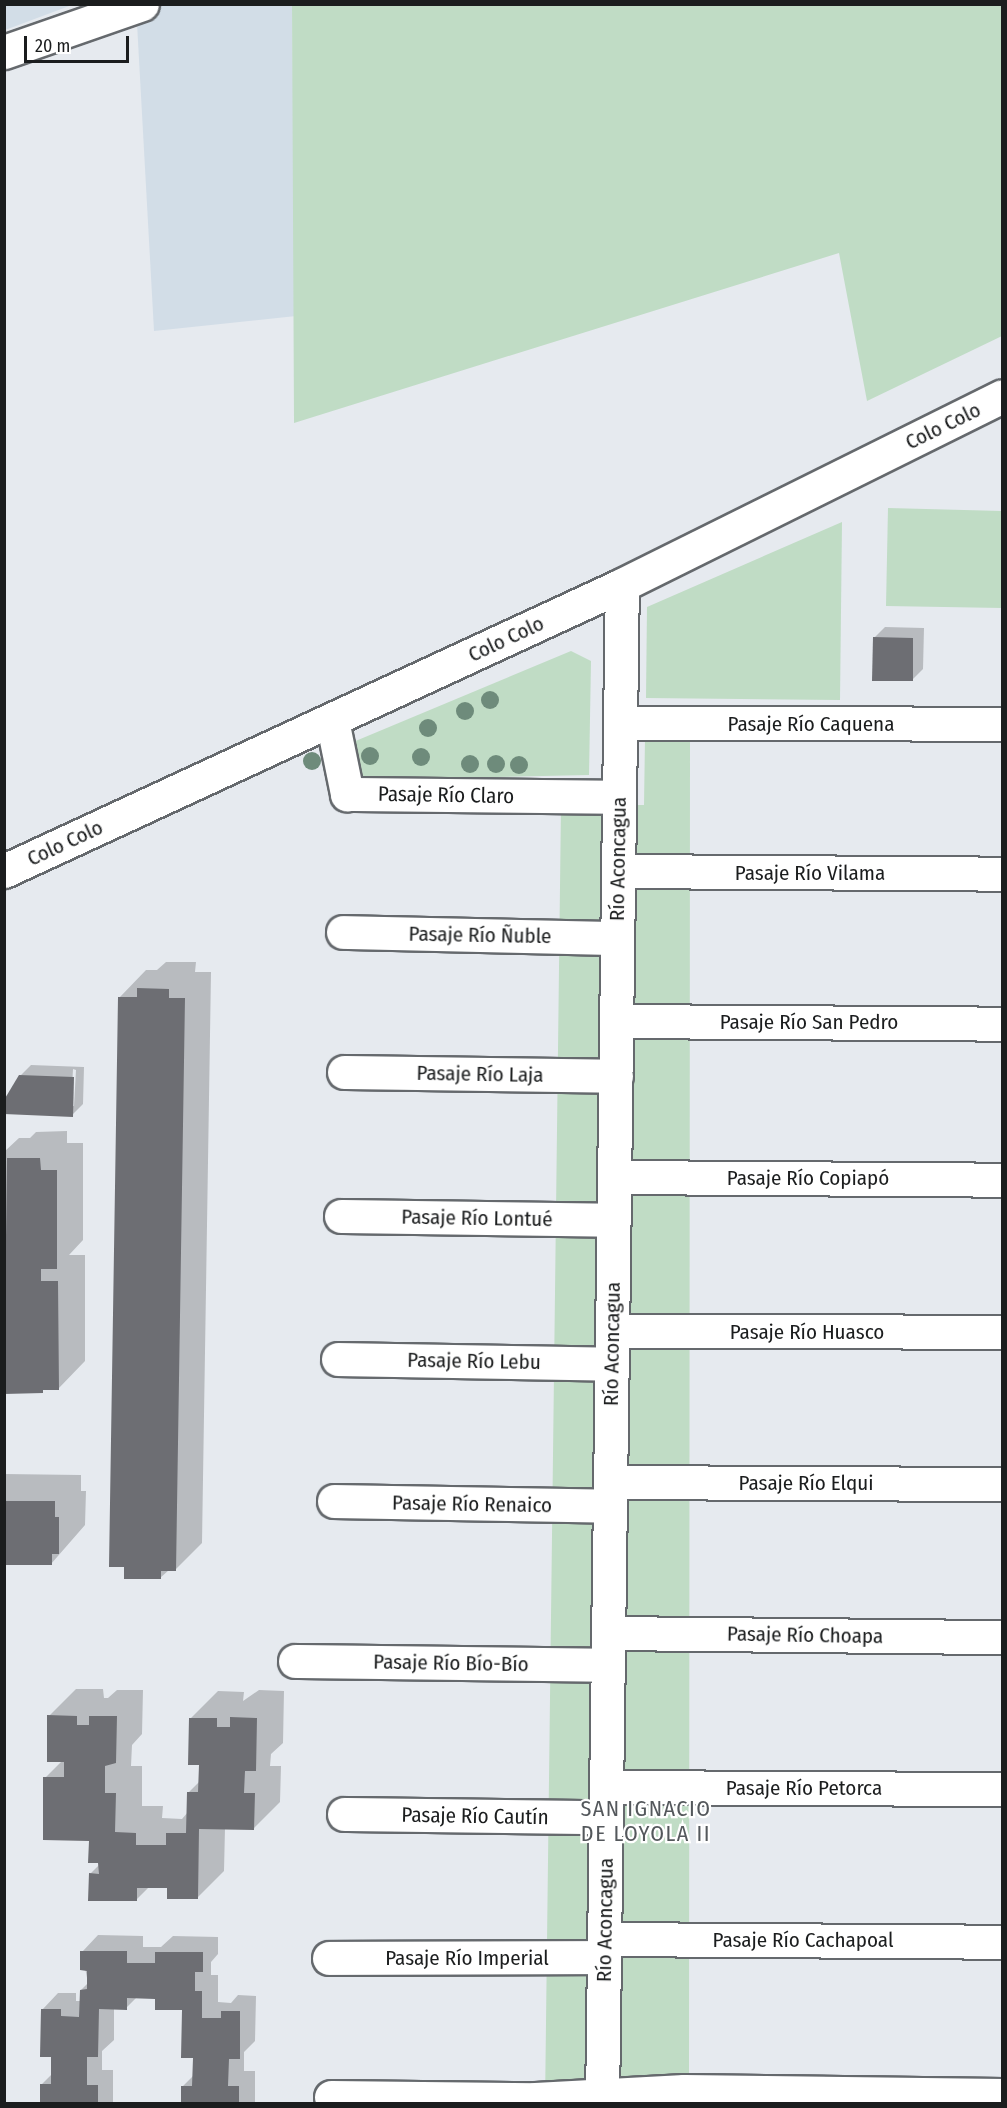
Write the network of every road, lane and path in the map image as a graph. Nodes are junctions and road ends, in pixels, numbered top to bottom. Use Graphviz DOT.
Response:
graph roads {
  1 [pos="142,4"];
  2 [pos="4,52"];
  3 [pos="1002,396"];
  4 [pos="622,585"];
  5 [pos="332,720"];
  6 [pos="620,723"];
  7 [pos="1002,724"];
  8 [pos="619,797"];
  9 [pos="4,871"];
  10 [pos="618,872"];
  11 [pos="1002,874"];
  12 [pos="343,932"];
  13 [pos="617,938"];
  14 [pos="616,1021"];
  15 [pos="1002,1024"];
  16 [pos="344,1072"];
  17 [pos="616,1076"];
  18 [pos="614,1177"];
  19 [pos="1002,1180"];
  20 [pos="341,1216"];
  21 [pos="614,1220"];
  22 [pos="612,1331"];
  23 [pos="1002,1332"];
  24 [pos="338,1359"];
  25 [pos="611,1364"];
  26 [pos="1002,1484"];
  27 [pos="610,1494"];
  28 [pos="334,1501"];
  29 [pos="608,1633"];
  30 [pos="1002,1636"];
  31 [pos="295,1661"];
  32 [pos="608,1665"];
  33 [pos="1002,1789"];
  34 [pos="606,1802"];
  35 [pos="344,1814"];
  36 [pos="1002,1942"];
  37 [pos="604,1948"];
  38 [pos="330,1958"];
  39 [pos="1002,2095"];
  40 [pos="331,2097"];
  41 [pos="602,2099"];
  1 -- 2 [label="street"];
  3 -- 4 [label="street, Colo Colo"];
  4 -- 5 [label="street, Colo Colo"];
  4 -- 6 [label="street, Río Aconcagua"];
  5 -- 8 [label="street, Pasaje Río Claro"];
  5 -- 9 [label="street, Colo Colo"];
  6 -- 7 [label="street, Pasaje Río Caquena"];
  6 -- 8 [label="street, Río Aconcagua"];
  8 -- 10 [label="street, Río Aconcagua"];
  10 -- 11 [label="street, Pasaje Río Vilama"];
  10 -- 13 [label="street, Río Aconcagua"];
  12 -- 13 [label="street, Pasaje Río Ñuble"];
  13 -- 14 [label="street, Río Aconcagua"];
  14 -- 15 [label="street, Pasaje Río San Pedro"];
  14 -- 17 [label="street, Río Aconcagua"];
  16 -- 17 [label="street, Pasaje Río Laja"];
  17 -- 18 [label="street, Río Aconcagua"];
  18 -- 19 [label="street, Pasaje Río Copiapó"];
  18 -- 21 [label="street, Río Aconcagua"];
  20 -- 21 [label="street, Pasaje Río Lontué"];
  21 -- 22 [label="street, Río Aconcagua"];
  22 -- 23 [label="street, Pasaje Río Huasco"];
  22 -- 25 [label="street, Río Aconcagua"];
  24 -- 25 [label="street, Pasaje Río Lebu"];
  25 -- 27 [label="street, Río Aconcagua"];
  26 -- 27 [label="street, Pasaje Río Elqui"];
  27 -- 28 [label="street, Pasaje Río Renaico"];
  27 -- 29 [label="street, Río Aconcagua"];
  29 -- 30 [label="street, Pasaje Río Choapa"];
  29 -- 32 [label="street, Río Aconcagua"];
  31 -- 32 [label="street, Pasaje Río Bío-Bío"];
  32 -- 34 [label="street, Río Aconcagua"];
  33 -- 34 [label="street, Pasaje Río Petorca"];
  34 -- 35 [label="street, Pasaje Río Cautín"];
  34 -- 37 [label="street, Río Aconcagua"];
  36 -- 37 [label="street, Pasaje Río Cachapoal"];
  37 -- 38 [label="street, Pasaje Río Imperial"];
  37 -- 41 [label="street, Río Aconcagua"];
  39 -- 41 [label="street"];
  40 -- 41 [label="street"];
}
